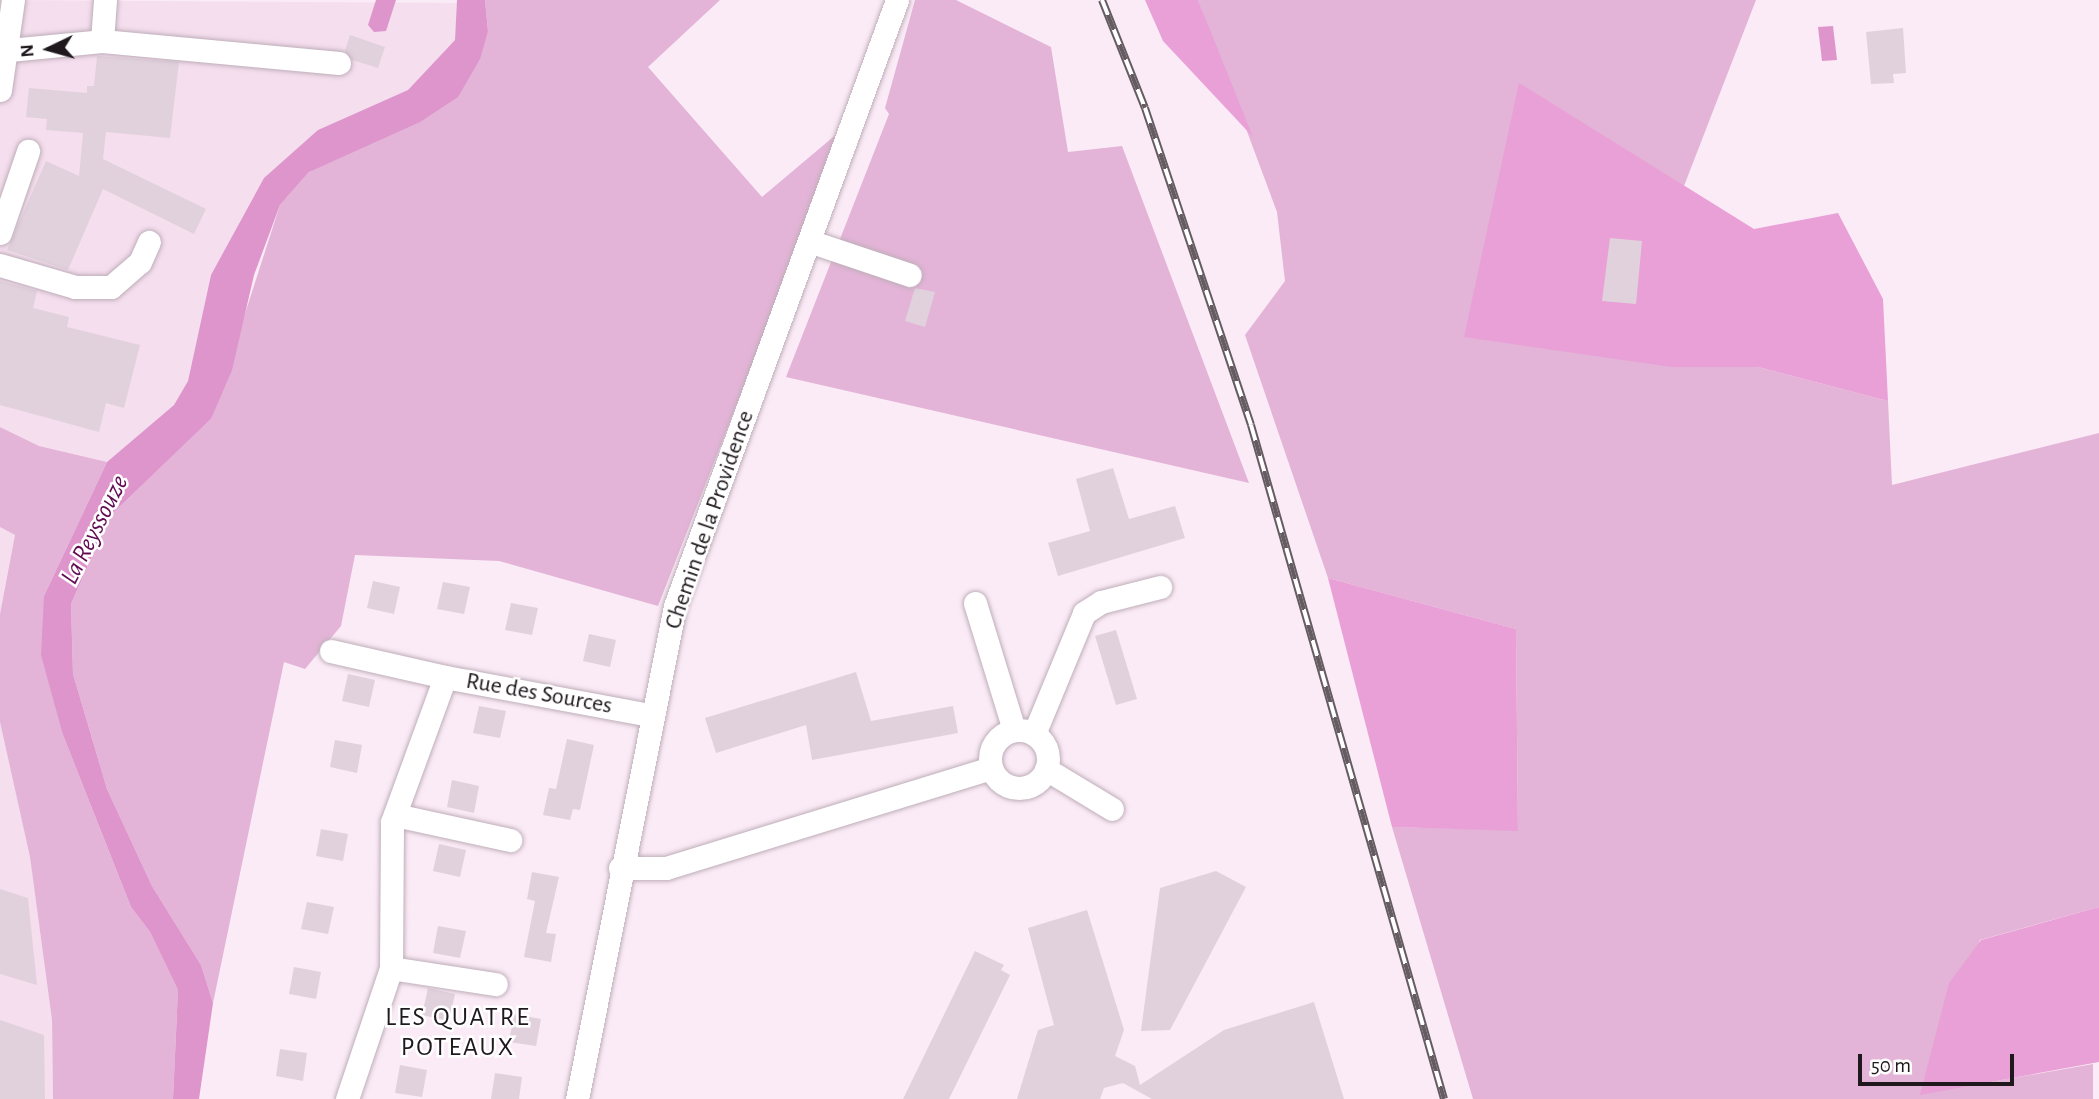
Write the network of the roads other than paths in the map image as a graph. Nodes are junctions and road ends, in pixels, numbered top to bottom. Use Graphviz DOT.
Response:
graph roads {
  1 [pos="13,0"];
  2 [pos="105,0"];
  3 [pos="897,0"];
  4 [pos="102,41"];
  5 [pos="9,50"];
  6 [pos="339,63"];
  7 [pos="0,90"];
  8 [pos="28,151"];
  9 [pos="0,233"];
  10 [pos="149,242"];
  11 [pos="812,242"];
  12 [pos="0,265"];
  13 [pos="910,275"];
  14 [pos="1160,587"];
  15 [pos="975,603"];
  16 [pos="331,651"];
  17 [pos="445,677"];
  18 [pos="651,715"];
  19 [pos="1024,732"];
  20 [pos="991,768"];
  21 [pos="1046,769"];
  22 [pos="1112,809"];
  23 [pos="395,815"];
  24 [pos="510,840"];
  25 [pos="620,868"];
  26 [pos="391,968"];
  27 [pos="496,984"];
  28 [pos="347,1099"];
  29 [pos="577,1099"];
  1 -- 5 [label="street"];
  2 -- 4 [label="street"];
  3 -- 11 [label="street, Chemin de la Providence"];
  4 -- 5 [label="street"];
  4 -- 6 [label="street"];
  5 -- 7 [label="street"];
  8 -- 9 [label="street"];
  10 -- 12 [label="street"];
  11 -- 13 [label="street"];
  11 -- 18 [label="street, Chemin de la Providence"];
  14 -- 19 [label="street"];
  15 -- 19 [label="street"];
  16 -- 17 [label="street"];
  17 -- 18 [label="street, Rue des Sources"];
  17 -- 23 [label="street, Rue des Sources"];
  18 -- 25 [label="street, Chemin de la Providence"];
  19 -- 20 [label="street"];
  19 -- 21 [label="street"];
  20 -- 21 [label="street"];
  20 -- 25 [label="street"];
  21 -- 22 [label="street"];
  23 -- 24 [label="street"];
  23 -- 26 [label="street, Rue des Sources"];
  25 -- 29 [label="street, Chemin de la Providence"];
  26 -- 27 [label="street"];
  26 -- 28 [label="street, Rue des Sources"];
}
